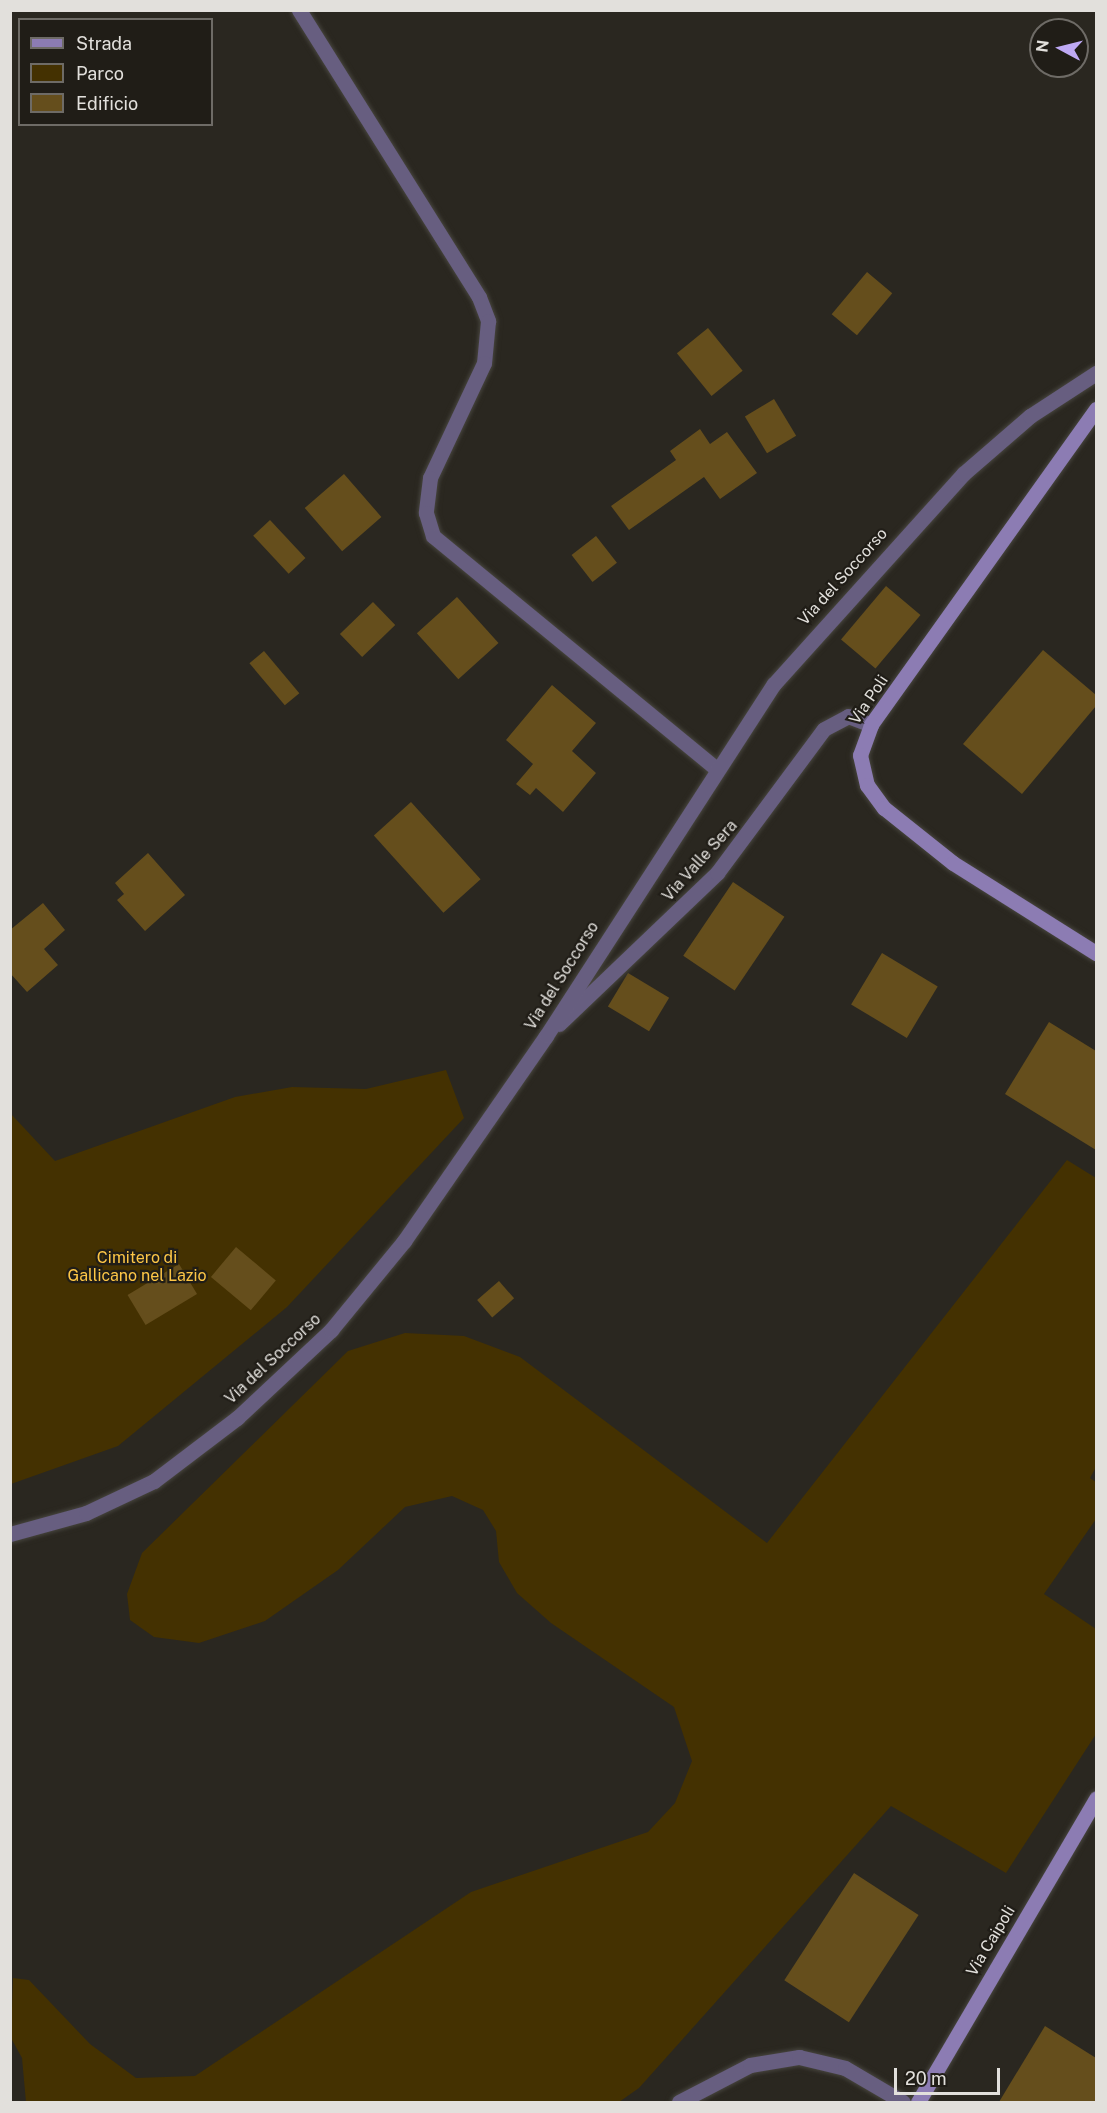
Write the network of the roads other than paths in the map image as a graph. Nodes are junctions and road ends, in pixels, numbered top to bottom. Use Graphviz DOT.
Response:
graph roads {
  1 [pos="299,10"];
  2 [pos="1096,373"];
  3 [pos="1096,409"];
  4 [pos="871,725"];
  5 [pos="715,768"];
  6 [pos="1096,953"];
  7 [pos="546,1036"];
  8 [pos="10,1534"];
  9 [pos="1096,1798"];
  10 [pos="679,2103"];
  11 [pos="903,2103"];
  12 [pos="918,2103"];
  1 -- 5 [label="street"];
  2 -- 5 [label="street, Via del Soccorso"];
  3 -- 4 [label="street, Via Poli"];
  4 -- 6 [label="street, Via Poli"];
  4 -- 7 [label="street, Via Valle Sera"];
  5 -- 7 [label="street, Via del Soccorso"];
  7 -- 8 [label="street, Via del Soccorso"];
  9 -- 12 [label="street, Via Caipoli"];
  10 -- 11 [label="street"];
}
